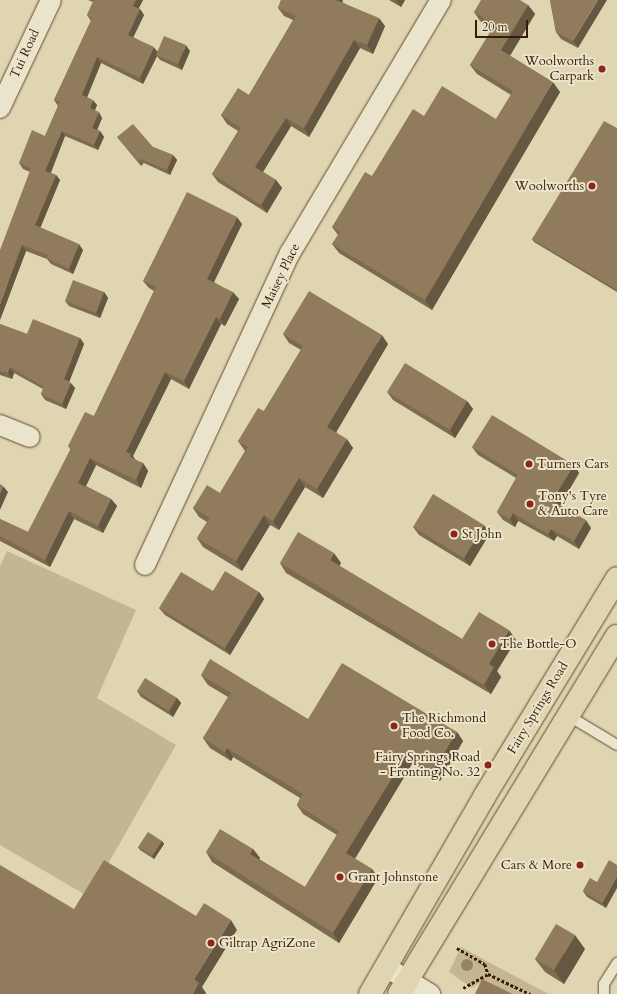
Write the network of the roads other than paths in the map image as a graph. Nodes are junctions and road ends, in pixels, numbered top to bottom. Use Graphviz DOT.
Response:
graph roads {
  1 [pos="51,0"];
  2 [pos="441,0"];
  3 [pos="0,108"];
  4 [pos="0,425"];
  5 [pos="30,437"];
  6 [pos="145,565"];
  7 [pos="617,578"];
  8 [pos="617,636"];
  9 [pos="568,716"];
  10 [pos="617,745"];
  11 [pos="484,797"];
  12 [pos="510,812"];
  13 [pos="617,963"];
  14 [pos="386,967"];
  15 [pos="404,987"];
  16 [pos="370,994"];
  17 [pos="430,994"];
  18 [pos="604,994"];
  1 -- 3 [label="street, Tui Road"];
  2 -- 6 [label="street, Maisey Place"];
  4 -- 5 [label="street"];
  7 -- 11 [label="highway, Fairy Springs Road"];
  8 -- 9 [label="highway"];
  9 -- 10 [label="lane"];
  9 -- 12 [label="highway"];
  11 -- 12 [label="highway"];
  11 -- 14 [label="highway, Fairy Springs Road"];
  12 -- 15 [label="highway"];
  13 -- 18 [label="lane"];
  14 -- 15 [label="street"];
  14 -- 16 [label="highway, Fairy Springs Road"];
  15 -- 17 [label="street"];
}
